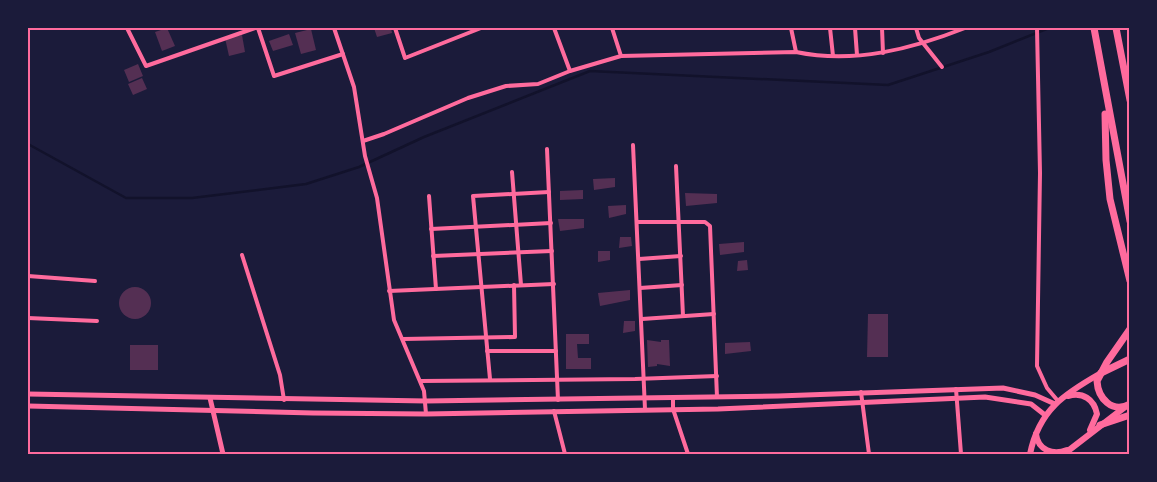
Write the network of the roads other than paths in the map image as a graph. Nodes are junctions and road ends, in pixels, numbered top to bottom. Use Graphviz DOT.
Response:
graph roads {
  1 [pos="127,28"];
  2 [pos="256,28"];
  3 [pos="334,28"];
  4 [pos="395,28"];
  5 [pos="481,28"];
  6 [pos="554,28"];
  7 [pos="612,28"];
  8 [pos="791,28"];
  9 [pos="830,28"];
  10 [pos="855,28"];
  11 [pos="882,28"];
  12 [pos="916,28"];
  13 [pos="965,28"];
  14 [pos="1037,28"];
  15 [pos="1094,28"];
  16 [pos="1116,28"];
  17 [pos="924,44"];
  18 [pos="796,52"];
  19 [pos="883,53"];
  20 [pos="343,54"];
  21 [pos="857,55"];
  22 [pos="621,56"];
  23 [pos="834,56"];
  24 [pos="942,67"];
  25 [pos="570,71"];
  26 [pos="1129,93"];
  27 [pos="1105,94"];
  28 [pos="1130,100"];
  29 [pos="363,140"];
  30 [pos="633,145"];
  31 [pos="547,149"];
  32 [pos="676,166"];
  33 [pos="512,172"];
  34 [pos="549,192"];
  35 [pos="514,194"];
  36 [pos="429,196"];
  37 [pos="637,222"];
  38 [pos="679,222"];
  39 [pos="1130,222"];
  40 [pos="550,223"];
  41 [pos="516,224"];
  42 [pos="476,226"];
  43 [pos="431,229"];
  44 [pos="552,251"];
  45 [pos="518,252"];
  46 [pos="478,254"];
  47 [pos="242,255"];
  48 [pos="433,256"];
  49 [pos="681,256"];
  50 [pos="639,259"];
  51 [pos="28,276"];
  52 [pos="95,281"];
  53 [pos="1130,281"];
  54 [pos="554,284"];
  55 [pos="514,285"];
  56 [pos="521,285"];
  57 [pos="682,285"];
  58 [pos="481,287"];
  59 [pos="640,288"];
  60 [pos="436,289"];
  61 [pos="389,291"];
  62 [pos="714,314"];
  63 [pos="684,316"];
  64 [pos="28,318"];
  65 [pos="642,319"];
  66 [pos="97,321"];
  67 [pos="1130,329"];
  68 [pos="486,337"];
  69 [pos="403,339"];
  70 [pos="487,351"];
  71 [pos="556,351"];
  72 [pos="1130,359"];
  73 [pos="1101,373"];
  74 [pos="716,376"];
  75 [pos="490,379"];
  76 [pos="645,379"];
  77 [pos="557,380"];
  78 [pos="421,381"];
  79 [pos="956,389"];
  80 [pos="861,392"];
  81 [pos="28,394"];
  82 [pos="717,397"];
  83 [pos="210,398"];
  84 [pos="645,398"];
  85 [pos="672,398"];
  86 [pos="284,400"];
  87 [pos="558,400"];
  88 [pos="957,400"];
  89 [pos="426,401"];
  90 [pos="1057,402"];
  91 [pos="862,404"];
  92 [pos="1128,405"];
  93 [pos="28,406"];
  94 [pos="673,409"];
  95 [pos="645,410"];
  96 [pos="212,411"];
  97 [pos="554,411"];
  98 [pos="426,414"];
  99 [pos="1045,415"];
  100 [pos="1130,415"];
  101 [pos="1100,424"];
  102 [pos="1036,431"];
  103 [pos="1088,434"];
  104 [pos="1066,452"];
  105 [pos="223,454"];
  106 [pos="565,454"];
  107 [pos="688,454"];
  108 [pos="869,454"];
  109 [pos="961,454"];
  110 [pos="1030,454"];
  1 -- 2 [label="street"];
  2 -- 20 [label="street"];
  3 -- 20 [label="street"];
  4 -- 5 [label="street"];
  6 -- 25 [label="street"];
  7 -- 22 [label="street"];
  8 -- 18 [label="street"];
  9 -- 23 [label="street"];
  10 -- 21 [label="street"];
  11 -- 19 [label="street"];
  12 -- 17 [label="street"];
  13 -- 17 [label="street"];
  14 -- 90 [label="street"];
  15 -- 27 [label="highway"];
  16 -- 26 [label="highway"];
  17 -- 19 [label="street"];
  17 -- 24 [label="street"];
  18 -- 22 [label="street"];
  18 -- 23 [label="street"];
  19 -- 21 [label="street"];
  20 -- 29 [label="street"];
  21 -- 23 [label="street"];
  22 -- 25 [label="street"];
  25 -- 29 [label="street"];
  26 -- 28 [label="highway"];
  27 -- 39 [label="highway"];
  27 -- 53 [label="highway"];
  29 -- 61 [label="street"];
  30 -- 37 [label="street"];
  31 -- 34 [label="street"];
  32 -- 38 [label="street"];
  33 -- 35 [label="street"];
  34 -- 35 [label="street"];
  34 -- 40 [label="street"];
  35 -- 41 [label="street"];
  35 -- 42 [label="street"];
  36 -- 43 [label="street"];
  37 -- 38 [label="street"];
  37 -- 50 [label="street"];
  38 -- 49 [label="street"];
  38 -- 62 [label="street"];
  40 -- 41 [label="street"];
  40 -- 44 [label="street"];
  41 -- 42 [label="street"];
  41 -- 45 [label="street"];
  42 -- 43 [label="street"];
  42 -- 46 [label="street"];
  43 -- 48 [label="street"];
  44 -- 45 [label="street"];
  44 -- 54 [label="street"];
  45 -- 46 [label="street"];
  45 -- 56 [label="street"];
  46 -- 48 [label="street"];
  46 -- 58 [label="street"];
  47 -- 86 [label="street"];
  48 -- 60 [label="street"];
  49 -- 50 [label="street"];
  49 -- 57 [label="street"];
  50 -- 59 [label="street"];
  51 -- 52 [label="street"];
  54 -- 56 [label="street"];
  54 -- 71 [label="street"];
  55 -- 56 [label="street"];
  55 -- 58 [label="street"];
  55 -- 68 [label="street"];
  57 -- 59 [label="street"];
  57 -- 63 [label="street"];
  58 -- 60 [label="street"];
  58 -- 68 [label="street"];
  59 -- 65 [label="street"];
  60 -- 61 [label="street"];
  61 -- 69 [label="street"];
  62 -- 63 [label="street"];
  62 -- 74 [label="street"];
  63 -- 65 [label="street"];
  64 -- 66 [label="street"];
  65 -- 76 [label="street"];
  67 -- 73 [label="highway"];
  68 -- 69 [label="street"];
  68 -- 70 [label="street"];
  69 -- 78 [label="street"];
  70 -- 71 [label="street"];
  70 -- 75 [label="street"];
  71 -- 77 [label="street"];
  72 -- 73 [label="highway"];
  73 -- 90 [label="main road"];
  73 -- 92 [label="highway"];
  74 -- 76 [label="street"];
  74 -- 82 [label="street"];
  75 -- 77 [label="street"];
  75 -- 78 [label="street"];
  76 -- 77 [label="street"];
  76 -- 84 [label="street"];
  77 -- 87 [label="street"];
  78 -- 89 [label="street"];
  79 -- 80 [label="street"];
  79 -- 88 [label="street"];
  79 -- 90 [label="street"];
  80 -- 82 [label="street"];
  80 -- 91 [label="street"];
  81 -- 83 [label="street"];
  82 -- 85 [label="street"];
  83 -- 86 [label="street"];
  83 -- 96 [label="street"];
  84 -- 85 [label="street"];
  84 -- 87 [label="street"];
  84 -- 95 [label="street"];
  85 -- 94 [label="street"];
  86 -- 89 [label="street"];
  87 -- 89 [label="street"];
  88 -- 91 [label="street"];
  88 -- 99 [label="street"];
  88 -- 109 [label="street"];
  89 -- 98 [label="street"];
  90 -- 99 [label="main road"];
  90 -- 103 [label="main road"];
  91 -- 94 [label="street"];
  91 -- 108 [label="street"];
  92 -- 101 [label="main road"];
  93 -- 96 [label="street"];
  94 -- 95 [label="street"];
  94 -- 107 [label="street"];
  95 -- 97 [label="street"];
  96 -- 98 [label="street"];
  96 -- 105 [label="street"];
  97 -- 98 [label="street"];
  97 -- 106 [label="street"];
  99 -- 102 [label="main road"];
  100 -- 101 [label="highway"];
  101 -- 103 [label="main road"];
  102 -- 104 [label="main road"];
  102 -- 110 [label="main road"];
  103 -- 104 [label="main road"];
}
